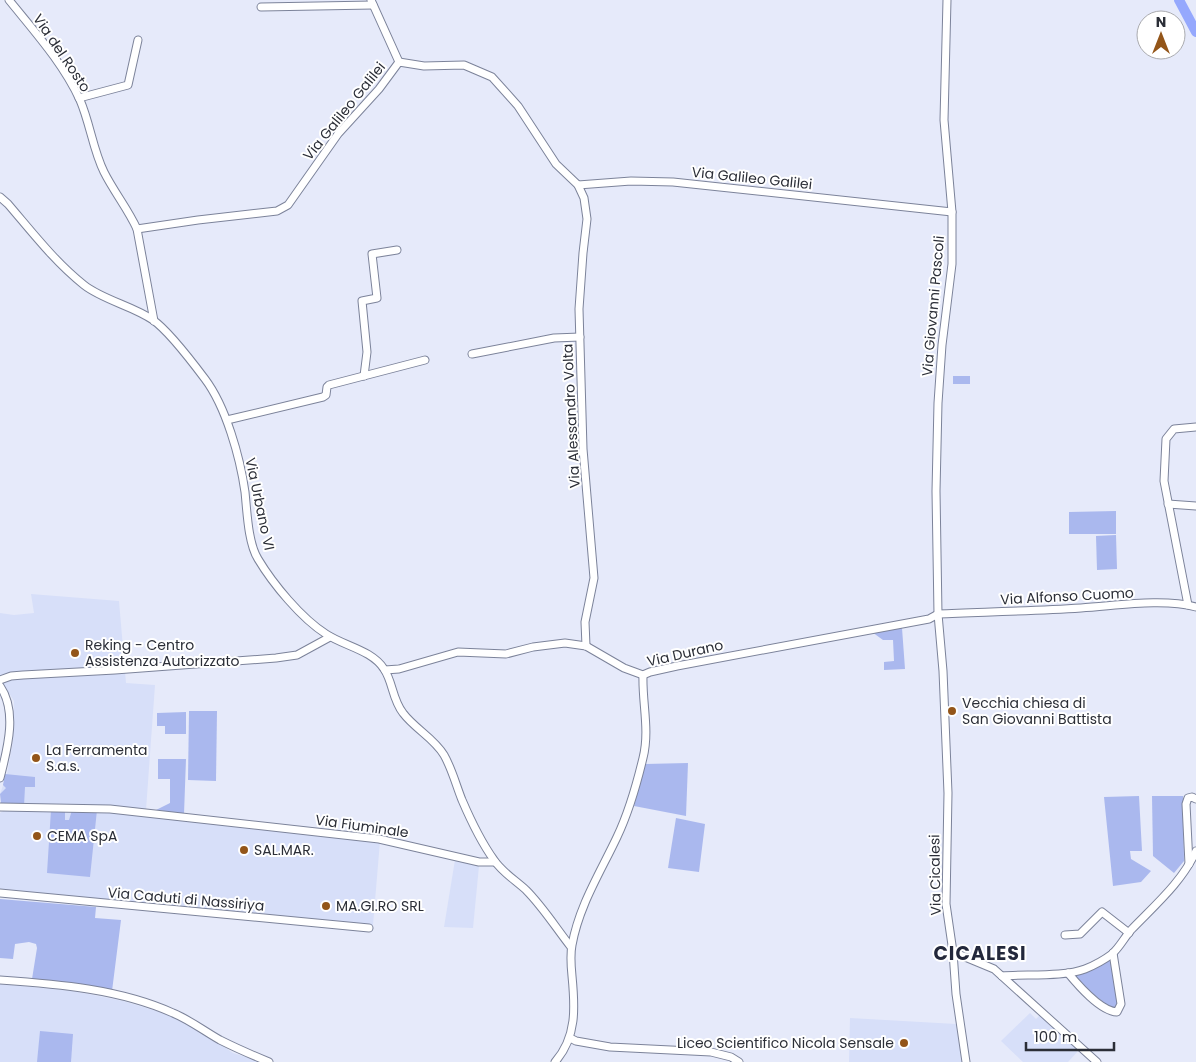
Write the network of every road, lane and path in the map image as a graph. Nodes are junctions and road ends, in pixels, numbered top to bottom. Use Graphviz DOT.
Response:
graph roads {
  1 [pos="9,0"];
  2 [pos="947,0"];
  3 [pos="372,2"];
  4 [pos="261,7"];
  5 [pos="138,40"];
  6 [pos="399,62"];
  7 [pos="78,98"];
  8 [pos="578,185"];
  9 [pos="0,197"];
  10 [pos="952,212"];
  11 [pos="137,229"];
  12 [pos="396,250"];
  13 [pos="154,321"];
  14 [pos="580,337"];
  15 [pos="472,354"];
  16 [pos="424,360"];
  17 [pos="364,376"];
  18 [pos="227,420"];
  19 [pos="1196,427"];
  20 [pos="1168,504"];
  21 [pos="1196,506"];
  22 [pos="1188,605"];
  23 [pos="1196,608"];
  24 [pos="938,614"];
  25 [pos="330,637"];
  26 [pos="586,646"];
  27 [pos="385,670"];
  28 [pos="643,675"];
  29 [pos="0,680"];
  30 [pos="0,686"];
  31 [pos="0,778"];
  32 [pos="1196,799"];
  33 [pos="0,807"];
  34 [pos="1196,851"];
  35 [pos="495,862"];
  36 [pos="1189,866"];
  37 [pos="0,893"];
  38 [pos="369,928"];
  39 [pos="1129,933"];
  40 [pos="1065,935"];
  41 [pos="571,947"];
  42 [pos="952,952"];
  43 [pos="1113,953"];
  44 [pos="1068,972"];
  45 [pos="1002,976"];
  46 [pos="0,980"];
  47 [pos="570,1038"];
  48 [pos="269,1062"];
  49 [pos="555,1062"];
  50 [pos="739,1062"];
  51 [pos="966,1062"];
  52 [pos="1097,1062"];
  1 -- 7 [label="street, Via del Rosto"];
  2 -- 10 [label="street, Via Giovanni Pascoli"];
  3 -- 4 [label="street"];
  3 -- 6 [label="street"];
  5 -- 7 [label="street"];
  6 -- 8 [label="street, Via Galileo Galilei"];
  6 -- 11 [label="street, Via Galileo Galilei"];
  7 -- 11 [label="street, Via del Rosto"];
  8 -- 10 [label="street, Via Galileo Galilei"];
  8 -- 14 [label="street, Via Alessandro Volta"];
  9 -- 13 [label="street, Via Urbano VI"];
  10 -- 24 [label="street, Via Giovanni Pascoli"];
  11 -- 13 [label="street, Via del Rosto"];
  12 -- 17 [label="street"];
  13 -- 18 [label="street, Via Urbano VI"];
  14 -- 15 [label="street"];
  14 -- 26 [label="street, Via Alessandro Volta"];
  16 -- 17 [label="street"];
  17 -- 18 [label="street"];
  18 -- 25 [label="street, Via Urbano VI"];
  19 -- 20 [label="street"];
  20 -- 21 [label="street"];
  20 -- 22 [label="street"];
  22 -- 23 [label="street, Via Alfonso Cuomo"];
  22 -- 24 [label="street, Via Alfonso Cuomo"];
  24 -- 28 [label="street, Via Durano"];
  24 -- 42 [label="street, Via Cicalesi"];
  25 -- 27 [label="street, Via Urbano VI"];
  25 -- 29 [label="street"];
  26 -- 27 [label="street, Via Durano"];
  26 -- 28 [label="street, Via Durano"];
  27 -- 35 [label="street"];
  28 -- 41 [label="street"];
  30 -- 31 [label="street"];
  32 -- 36 [label="street"];
  33 -- 35 [label="street, Via Fiuminale"];
  34 -- 36 [label="street"];
  35 -- 41 [label="street"];
  36 -- 39 [label="street"];
  37 -- 38 [label="street, Via Caduti di Nassiriya"];
  39 -- 40 [label="street"];
  39 -- 43 [label="street"];
  41 -- 47 [label="street"];
  42 -- 45 [label="street"];
  42 -- 51 [label="street, Via Cicalesi"];
  43 -- 44 [label="street"];
  43 -- 44 [label="street"];
  44 -- 45 [label="street"];
  45 -- 52 [label="street"];
  46 -- 48 [label="street"];
  47 -- 49 [label="street"];
  47 -- 50 [label="street"];
}
